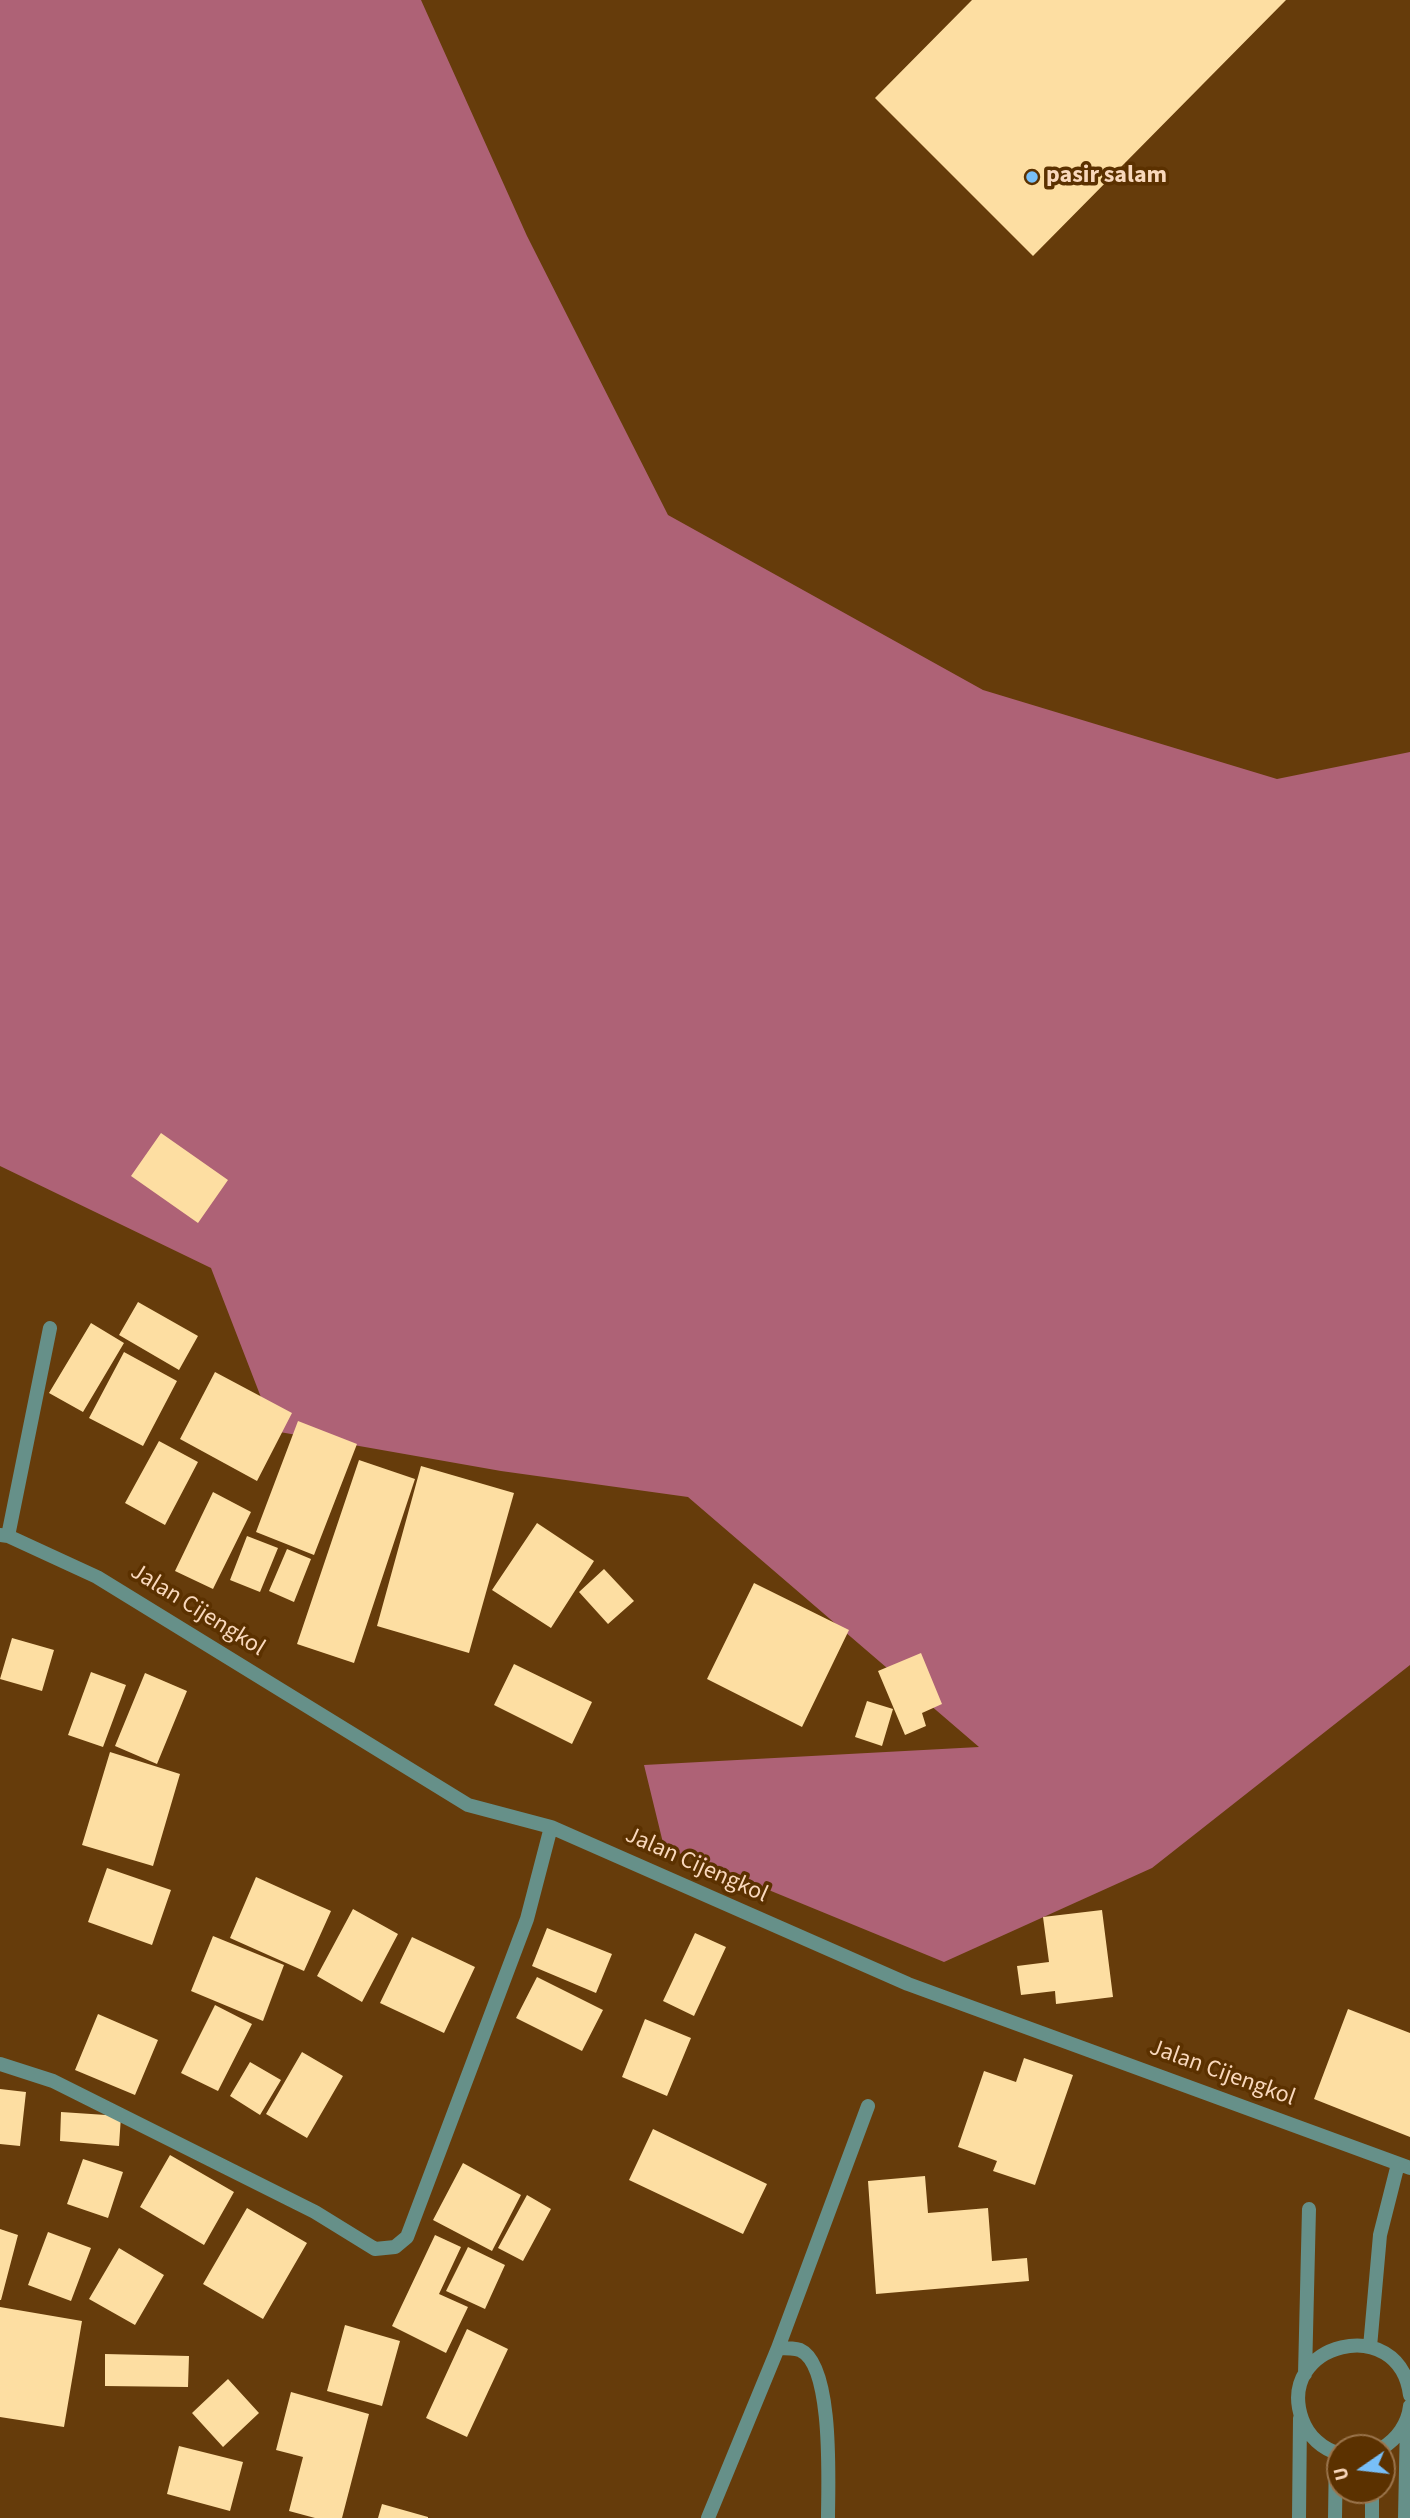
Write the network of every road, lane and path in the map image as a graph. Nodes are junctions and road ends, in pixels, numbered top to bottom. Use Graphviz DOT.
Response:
graph roads {
  1 [pos="50,1328"];
  2 [pos="4,1536"];
  3 [pos="551,1827"];
  4 [pos="0,2064"];
  5 [pos="868,2106"];
  6 [pos="1404,2166"];
  7 [pos="1309,2209"];
  8 [pos="1370,2347"];
  9 [pos="778,2348"];
  10 [pos="1306,2374"];
  11 [pos="1410,2395"];
  12 [pos="1410,2406"];
  13 [pos="1300,2413"];
  14 [pos="1407,2421"];
  15 [pos="1396,2437"];
  16 [pos="1326,2448"];
  17 [pos="708,2518"];
  18 [pos="828,2518"];
  19 [pos="1298,2518"];
  20 [pos="1405,2518"];
  1 -- 2 [label="street"];
  2 -- 3 [label="street, Jalan Cijengkol"];
  3 -- 4 [label="street"];
  3 -- 6 [label="street, Jalan Cijengkol"];
  5 -- 9 [label="street"];
  6 -- 8 [label="street"];
  7 -- 10 [label="street"];
  8 -- 10 [label="street"];
  8 -- 11 [label="street"];
  9 -- 17 [label="street"];
  9 -- 18 [label="street"];
  10 -- 13 [label="street"];
  12 -- 14 [label="street"];
  13 -- 16 [label="street"];
  13 -- 19 [label="street"];
  14 -- 15 [label="street"];
  14 -- 20 [label="street"];
}
